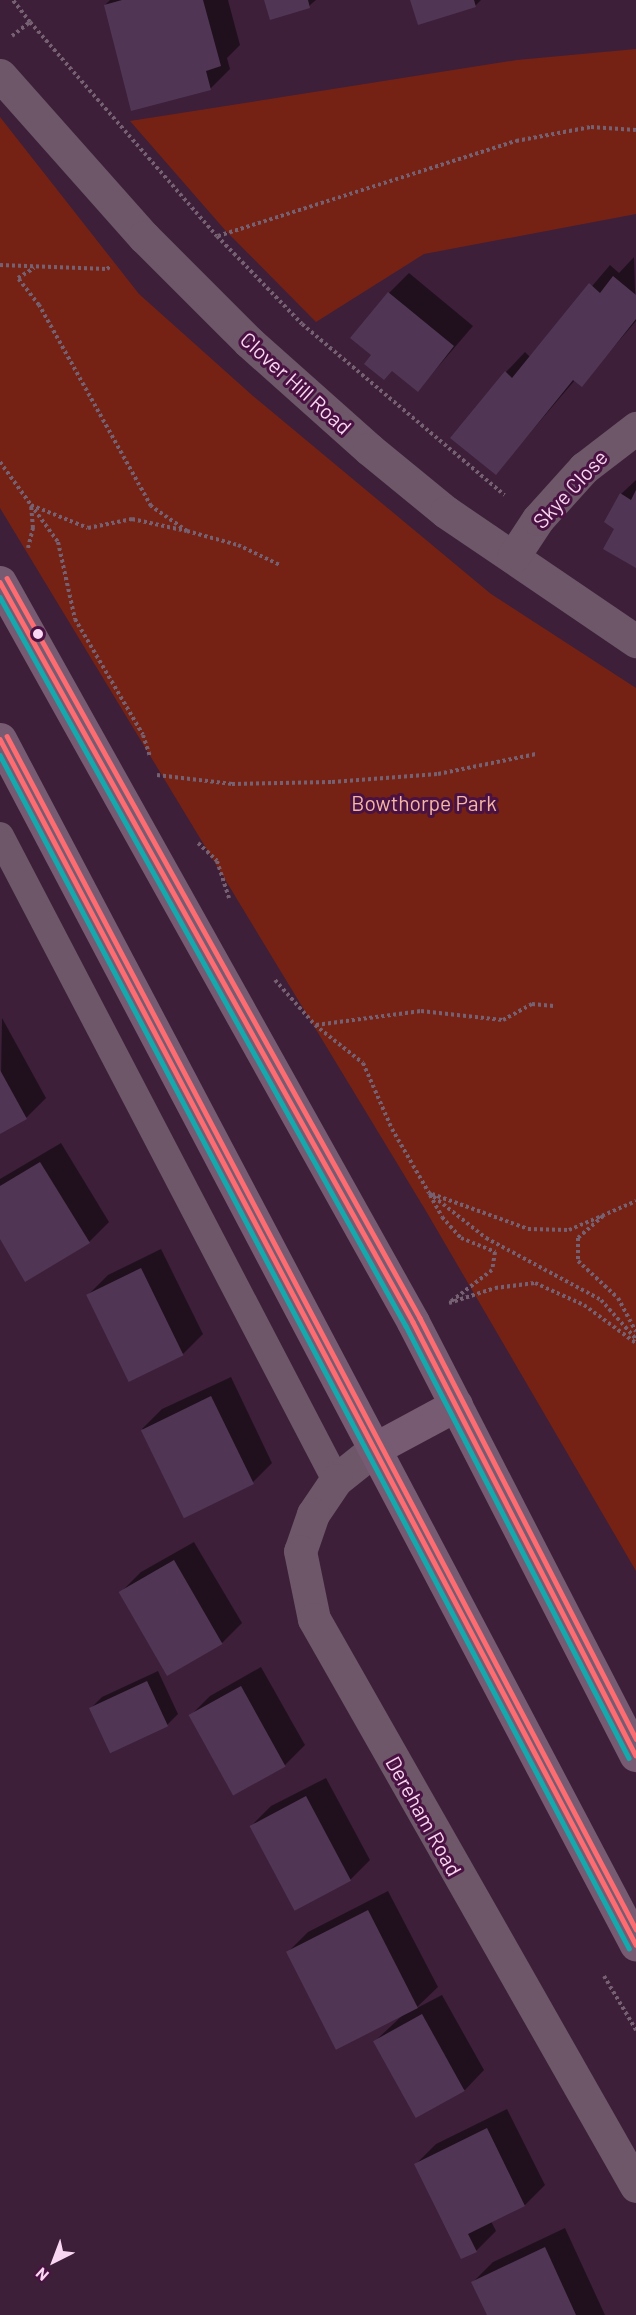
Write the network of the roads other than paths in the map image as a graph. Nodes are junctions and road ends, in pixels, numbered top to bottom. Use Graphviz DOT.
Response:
graph roads {
  1 [pos="0,75"];
  2 [pos="636,428"];
  3 [pos="513,557"];
  4 [pos="0,582"];
  5 [pos="636,641"];
  6 [pos="0,739"];
  7 [pos="0,836"];
  8 [pos="456,1405"];
  9 [pos="376,1448"];
  10 [pos="336,1480"];
  11 [pos="636,1755"];
  12 [pos="636,1945"];
  13 [pos="636,2186"];
  1 -- 3 [label="street, Clover Hill Road"];
  2 -- 3 [label="street, Skye Close"];
  3 -- 5 [label="street, Clover Hill Road"];
  4 -- 8 [label="highway"];
  6 -- 9 [label="highway"];
  7 -- 10 [label="lane"];
  8 -- 9 [label="highway"];
  8 -- 11 [label="highway"];
  9 -- 10 [label="street, Dereham Road"];
  9 -- 12 [label="highway"];
  10 -- 13 [label="street, Dereham Road"];
}
